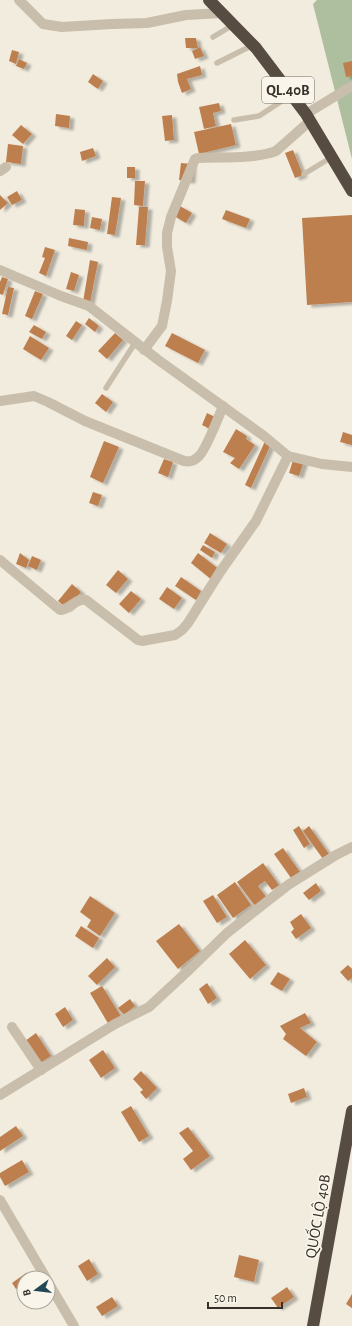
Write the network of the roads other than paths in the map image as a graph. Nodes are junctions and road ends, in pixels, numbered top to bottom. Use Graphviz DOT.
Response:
graph roads {
  1 [pos="19,0"];
  2 [pos="209,0"];
  3 [pos="222,13"];
  4 [pos="234,25"];
  5 [pos="213,37"];
  6 [pos="254,45"];
  7 [pos="217,64"];
  8 [pos="352,86"];
  9 [pos="292,94"];
  10 [pos="308,117"];
  11 [pos="234,120"];
  12 [pos="332,156"];
  13 [pos="304,174"];
  14 [pos="352,191"];
  15 [pos="0,270"];
  16 [pos="135,343"];
  17 [pos="144,350"];
  18 [pos="106,388"];
  19 [pos="0,401"];
  20 [pos="223,406"];
  21 [pos="288,456"];
  22 [pos="352,467"];
  23 [pos="0,560"];
  24 [pos="352,847"];
  25 [pos="12,1027"];
  26 [pos="41,1070"];
  27 [pos="0,1095"];
  28 [pos="352,1111"];
  29 [pos="0,1200"];
  30 [pos="41,1270"];
  31 [pos="56,1296"];
  32 [pos="74,1326"];
  33 [pos="313,1326"];
  1 -- 3 [label="street"];
  2 -- 3 [label="highway, QL.40B"];
  3 -- 4 [label="highway, QL.40B"];
  4 -- 5 [label="lane"];
  4 -- 6 [label="highway, QL.40B"];
  6 -- 7 [label="lane"];
  6 -- 9 [label="highway, QL.40B"];
  8 -- 10 [label="street"];
  9 -- 10 [label="highway, QL.40B"];
  9 -- 11 [label="lane"];
  10 -- 12 [label="highway, QL.40B"];
  10 -- 17 [label="street"];
  12 -- 13 [label="lane"];
  12 -- 14 [label="highway, QL.40B"];
  15 -- 16 [label="street"];
  16 -- 17 [label="street"];
  16 -- 18 [label="lane"];
  17 -- 20 [label="street"];
  19 -- 20 [label="street"];
  20 -- 21 [label="street"];
  21 -- 22 [label="street"];
  21 -- 23 [label="street"];
  24 -- 26 [label="street"];
  25 -- 26 [label="street"];
  26 -- 27 [label="street"];
  28 -- 33 [label="highway, QUỐC LỘ 40B"];
  29 -- 30 [label="street"];
  31 -- 32 [label="street"];
}
